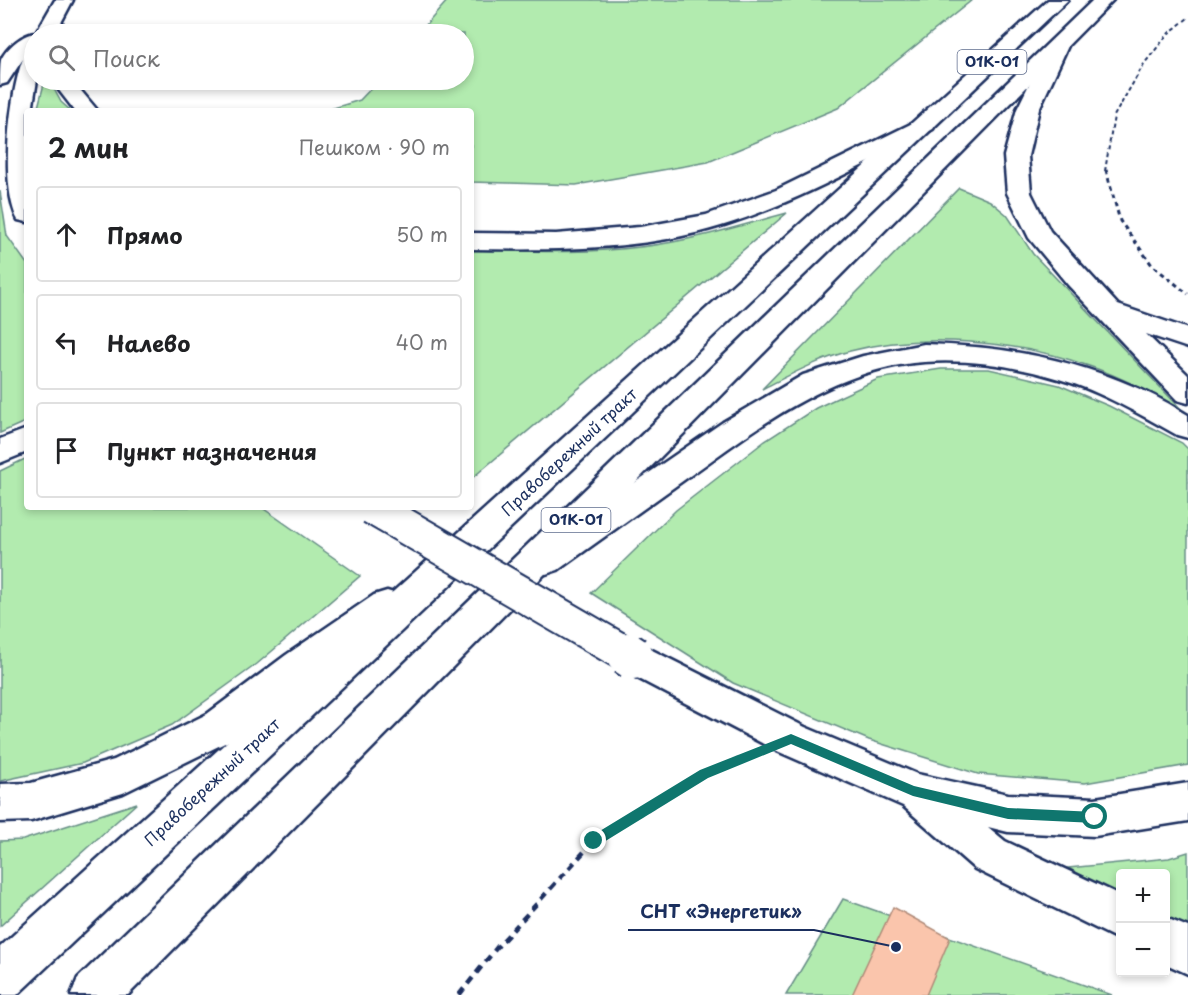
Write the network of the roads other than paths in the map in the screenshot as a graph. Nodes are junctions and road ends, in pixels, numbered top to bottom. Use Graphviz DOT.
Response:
graph roads {
  1 [pos="64,0"];
  2 [pos="1059,0"];
  3 [pos="1104,0"];
  4 [pos="49,24"];
  5 [pos="1058,46"];
  6 [pos="24,48"];
  7 [pos="0,79"];
  8 [pos="25,90"];
  9 [pos="68,90"];
  10 [pos="84,108"];
  11 [pos="925,124"];
  12 [pos="24,207"];
  13 [pos="474,241"];
  14 [pos="1108,310"];
  15 [pos="1188,339"];
  16 [pos="1188,393"];
  17 [pos="1188,428"];
  18 [pos="24,441"];
  19 [pos="0,452"];
  20 [pos="377,510"];
  21 [pos="452,560"];
  22 [pos="506,590"];
  23 [pos="913,791"];
  24 [pos="1188,802"];
  25 [pos="0,803"];
  26 [pos="1116,916"];
  27 [pos="1170,942"];
  28 [pos="1188,951"];
  29 [pos="0,978"];
  30 [pos="95,995"];
  1 -- 4 [label="main road"];
  2 -- 11 [label="main road, Правобережный тракт / 01К-01"];
  3 -- 5 [label="main road, 01К-01"];
  5 -- 14 [label="main road"];
  5 -- 22 [label="main road, 01К-01"];
  6 -- 7 [label="main road"];
  8 -- 12 [label="main road"];
  9 -- 10 [label="main road"];
  11 -- 13 [label="main road"];
  11 -- 21 [label="main road, Правобережный тракт / 01К-01"];
  14 -- 15 [label="main road"];
  14 -- 16 [label="main road"];
  17 -- 22 [label="main road"];
  18 -- 19 [label="main road"];
  20 -- 23 [label="main road, bridge"];
  21 -- 25 [label="main road"];
  21 -- 29 [label="main road, Правобережный тракт / 01К-01"];
  22 -- 30 [label="main road, 01К-01"];
  23 -- 24 [label="main road"];
  23 -- 26 [label="main road"];
  27 -- 28 [label="main road"];
}
